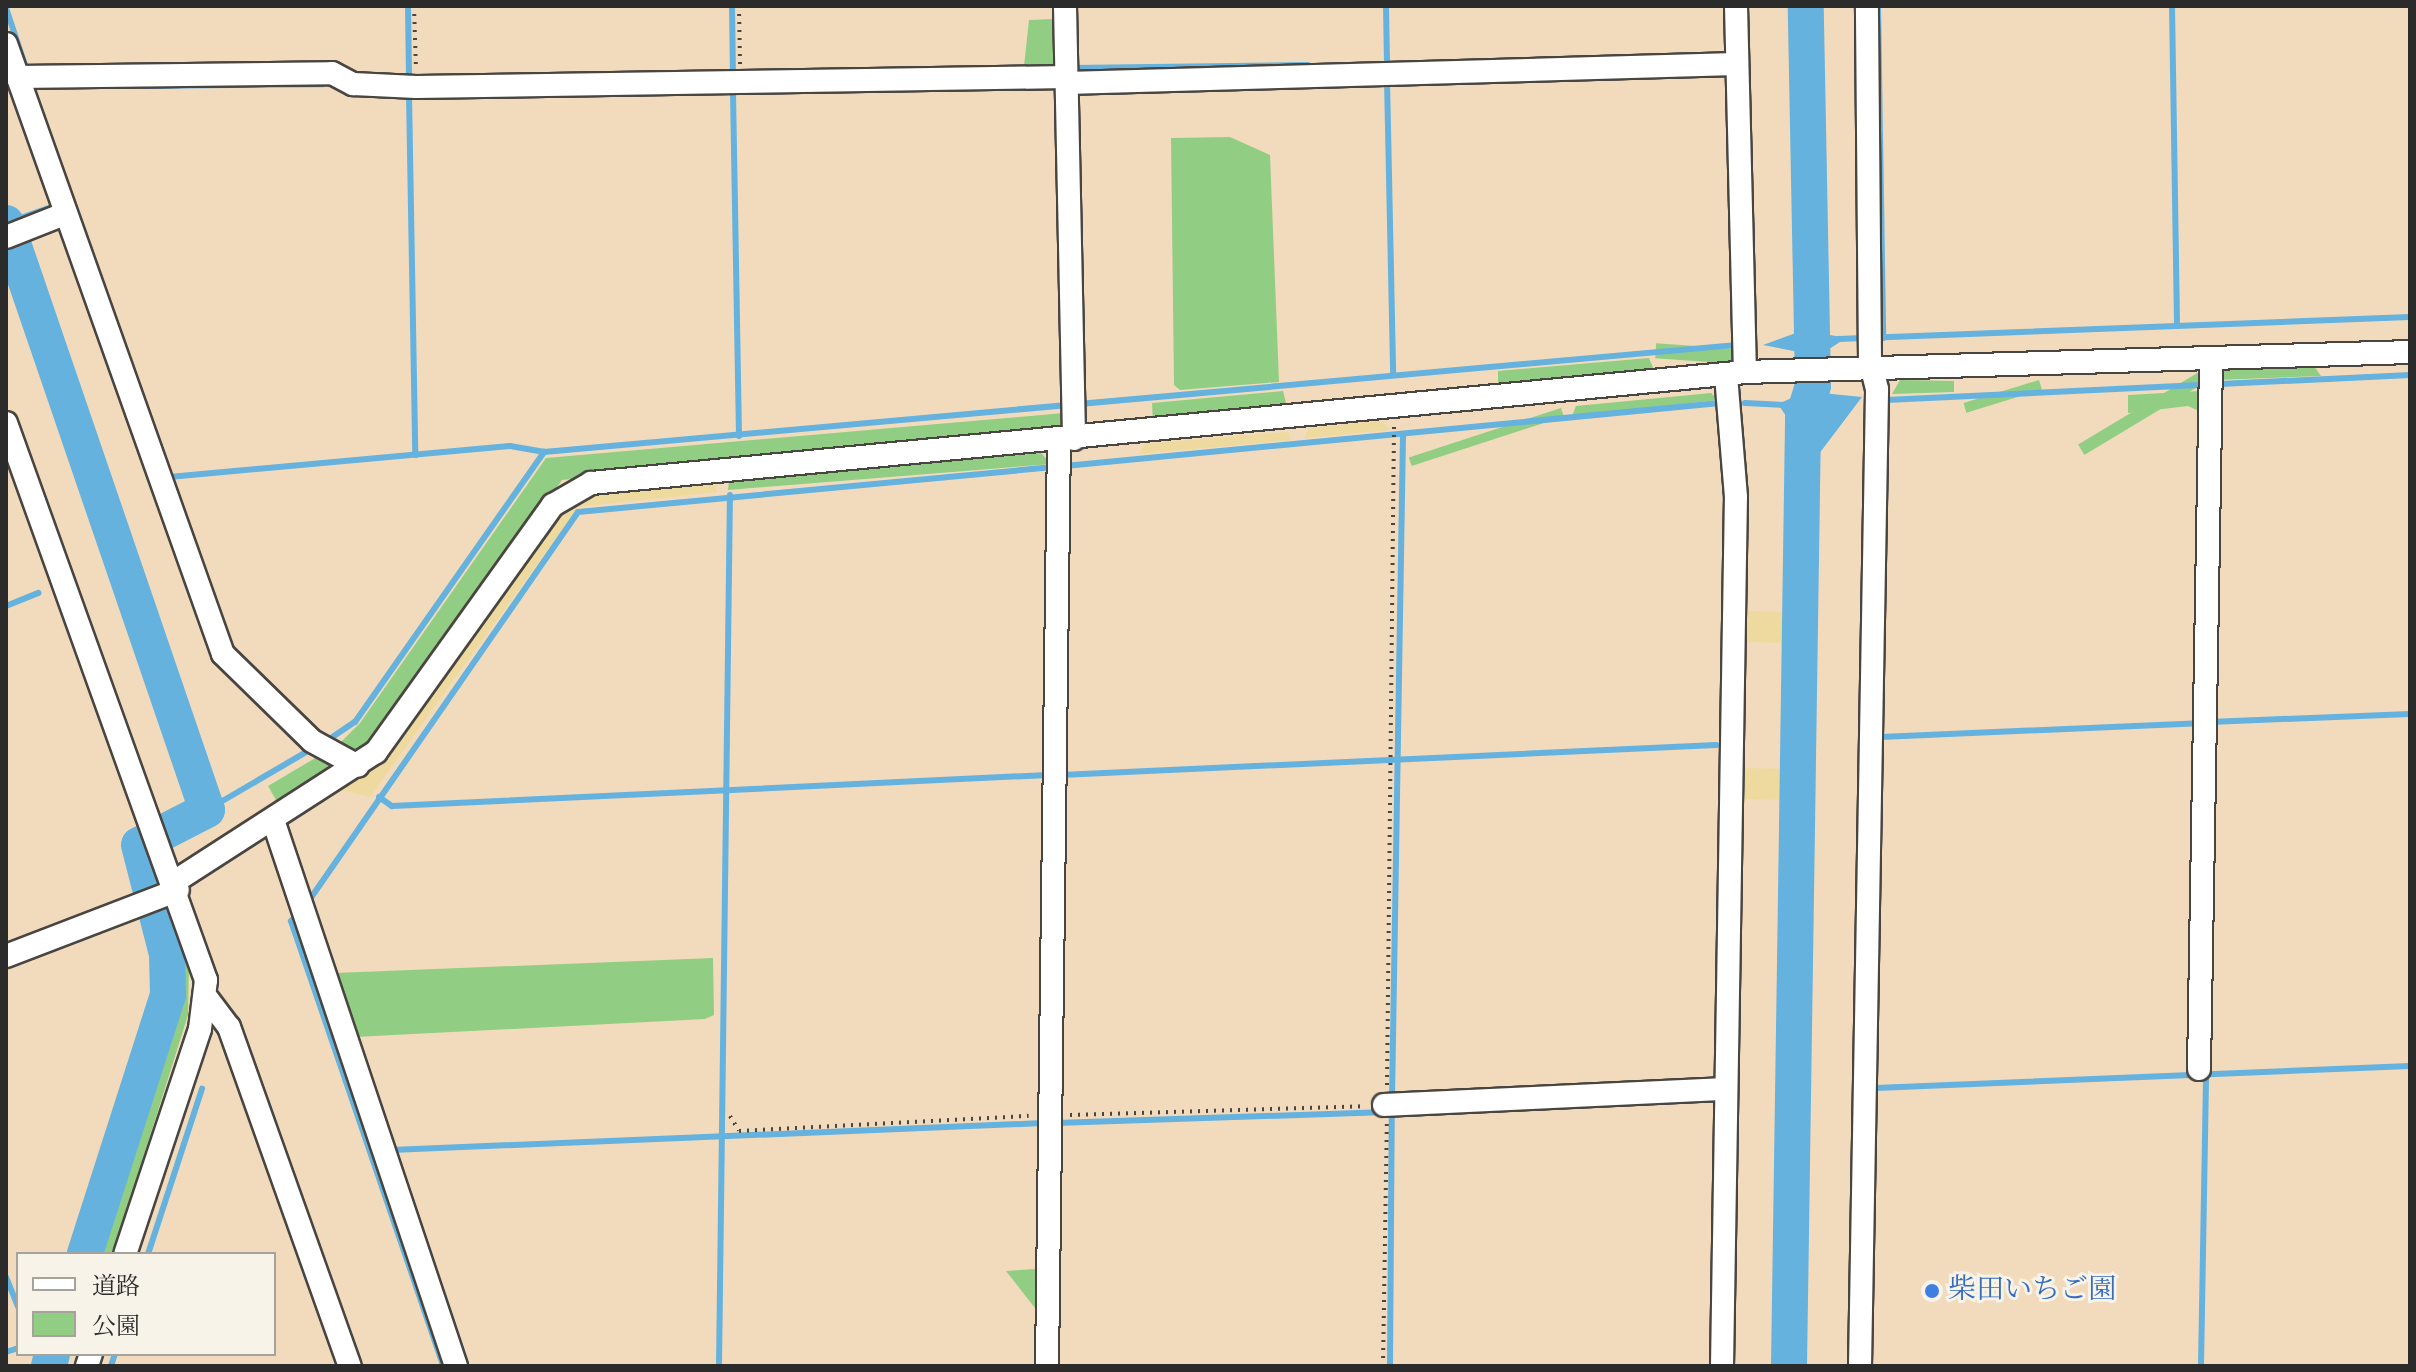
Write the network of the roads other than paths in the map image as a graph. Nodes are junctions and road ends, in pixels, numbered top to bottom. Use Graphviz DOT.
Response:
graph roads {
  1 [pos="1065,6"];
  2 [pos="1736,6"];
  3 [pos="1867,6"];
  4 [pos="6,44"];
  5 [pos="1736,64"];
  6 [pos="25,75"];
  7 [pos="1063,75"];
  8 [pos="64,214"];
  9 [pos="12,235"];
  10 [pos="2410,352"];
  11 [pos="1873,370"];
  12 [pos="1736,373"];
  13 [pos="2210,377"];
  14 [pos="6,423"];
  15 [pos="1063,453"];
  16 [pos="358,766"];
  17 [pos="273,820"];
  18 [pos="167,892"];
  19 [pos="6,956"];
  20 [pos="207,998"];
  21 [pos="2199,1069"];
  22 [pos="1726,1089"];
  23 [pos="1389,1105"];
  24 [pos="126,1252"];
  25 [pos="350,1366"];
  26 [pos="456,1366"];
  27 [pos="1047,1366"];
  28 [pos="1722,1366"];
  29 [pos="1860,1366"];
  1 -- 7 [label="street"];
  2 -- 5 [label="street"];
  3 -- 11 [label="street"];
  4 -- 6 [label="street"];
  5 -- 7 [label="street"];
  5 -- 12 [label="street"];
  6 -- 7 [label="street"];
  6 -- 8 [label="street"];
  7 -- 15 [label="street"];
  8 -- 9 [label="street"];
  8 -- 16 [label="street"];
  10 -- 13 [label="street"];
  11 -- 12 [label="street"];
  11 -- 13 [label="street"];
  11 -- 29 [label="street"];
  12 -- 15 [label="street"];
  12 -- 22 [label="street"];
  13 -- 21 [label="street"];
  14 -- 18 [label="street"];
  15 -- 16 [label="street"];
  15 -- 27 [label="street"];
  16 -- 17 [label="street"];
  17 -- 18 [label="street"];
  17 -- 26 [label="street"];
  18 -- 19 [label="street"];
  18 -- 20 [label="street"];
  20 -- 24 [label="street"];
  20 -- 25 [label="street"];
  22 -- 23 [label="street"];
  22 -- 28 [label="street"];
}
